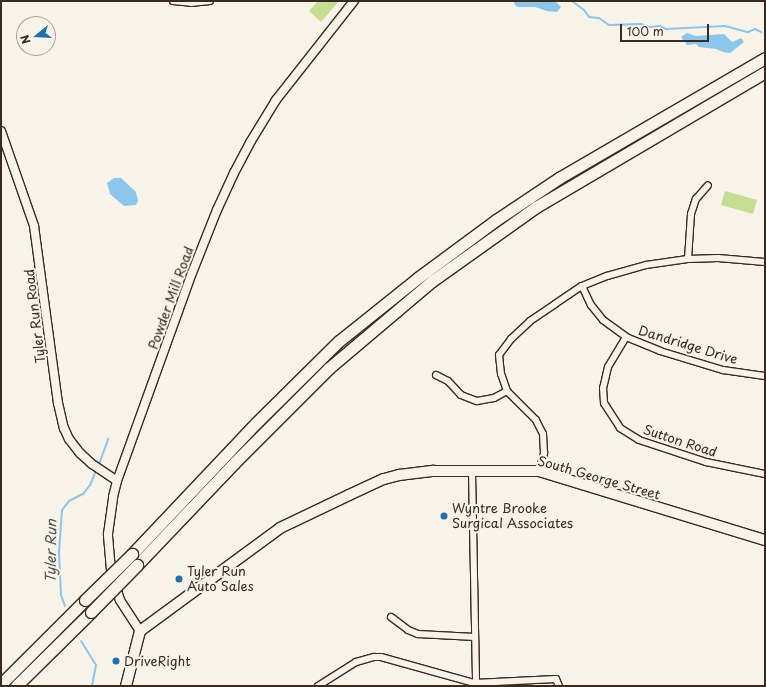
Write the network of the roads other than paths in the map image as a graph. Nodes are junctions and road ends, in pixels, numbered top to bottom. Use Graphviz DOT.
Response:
graph roads {
  1 [pos="173,1"];
  2 [pos="210,1"];
  3 [pos="354,1"];
  4 [pos="765,58"];
  5 [pos="765,72"];
  6 [pos="1,131"];
  7 [pos="708,185"];
  8 [pos="688,259"];
  9 [pos="765,262"];
  10 [pos="582,286"];
  11 [pos="626,337"];
  12 [pos="436,375"];
  13 [pos="765,376"];
  14 [pos="507,391"];
  15 [pos="472,471"];
  16 [pos="539,471"];
  17 [pos="765,474"];
  18 [pos="117,481"];
  19 [pos="765,540"];
  20 [pos="391,617"];
  21 [pos="140,632"];
  22 [pos="475,637"];
  23 [pos="1,684"];
  24 [pos="475,685"];
  25 [pos="16,686"];
  26 [pos="126,686"];
  27 [pos="318,686"];
  28 [pos="559,686"];
  1 -- 2 [label="street"];
  3 -- 18 [label="street, Powder Mill Road"];
  4 -- 23 [label="highway, bridge"];
  5 -- 25 [label="highway, bridge"];
  6 -- 18 [label="street, Tyler Run Road"];
  7 -- 8 [label="street"];
  8 -- 9 [label="street"];
  8 -- 10 [label="street"];
  10 -- 11 [label="street, Dandridge Drive"];
  10 -- 14 [label="street"];
  11 -- 13 [label="street, Dandridge Drive"];
  11 -- 17 [label="street, Sutton Road"];
  12 -- 14 [label="street"];
  14 -- 16 [label="street"];
  15 -- 16 [label="main road, South George Street"];
  15 -- 21 [label="main road, South George Street"];
  15 -- 22 [label="street"];
  16 -- 19 [label="main road, South George Street"];
  18 -- 21 [label="street, Powder Mill Road"];
  20 -- 22 [label="street"];
  21 -- 26 [label="main road"];
  22 -- 24 [label="street"];
  24 -- 27 [label="street"];
  24 -- 28 [label="street"];
}
